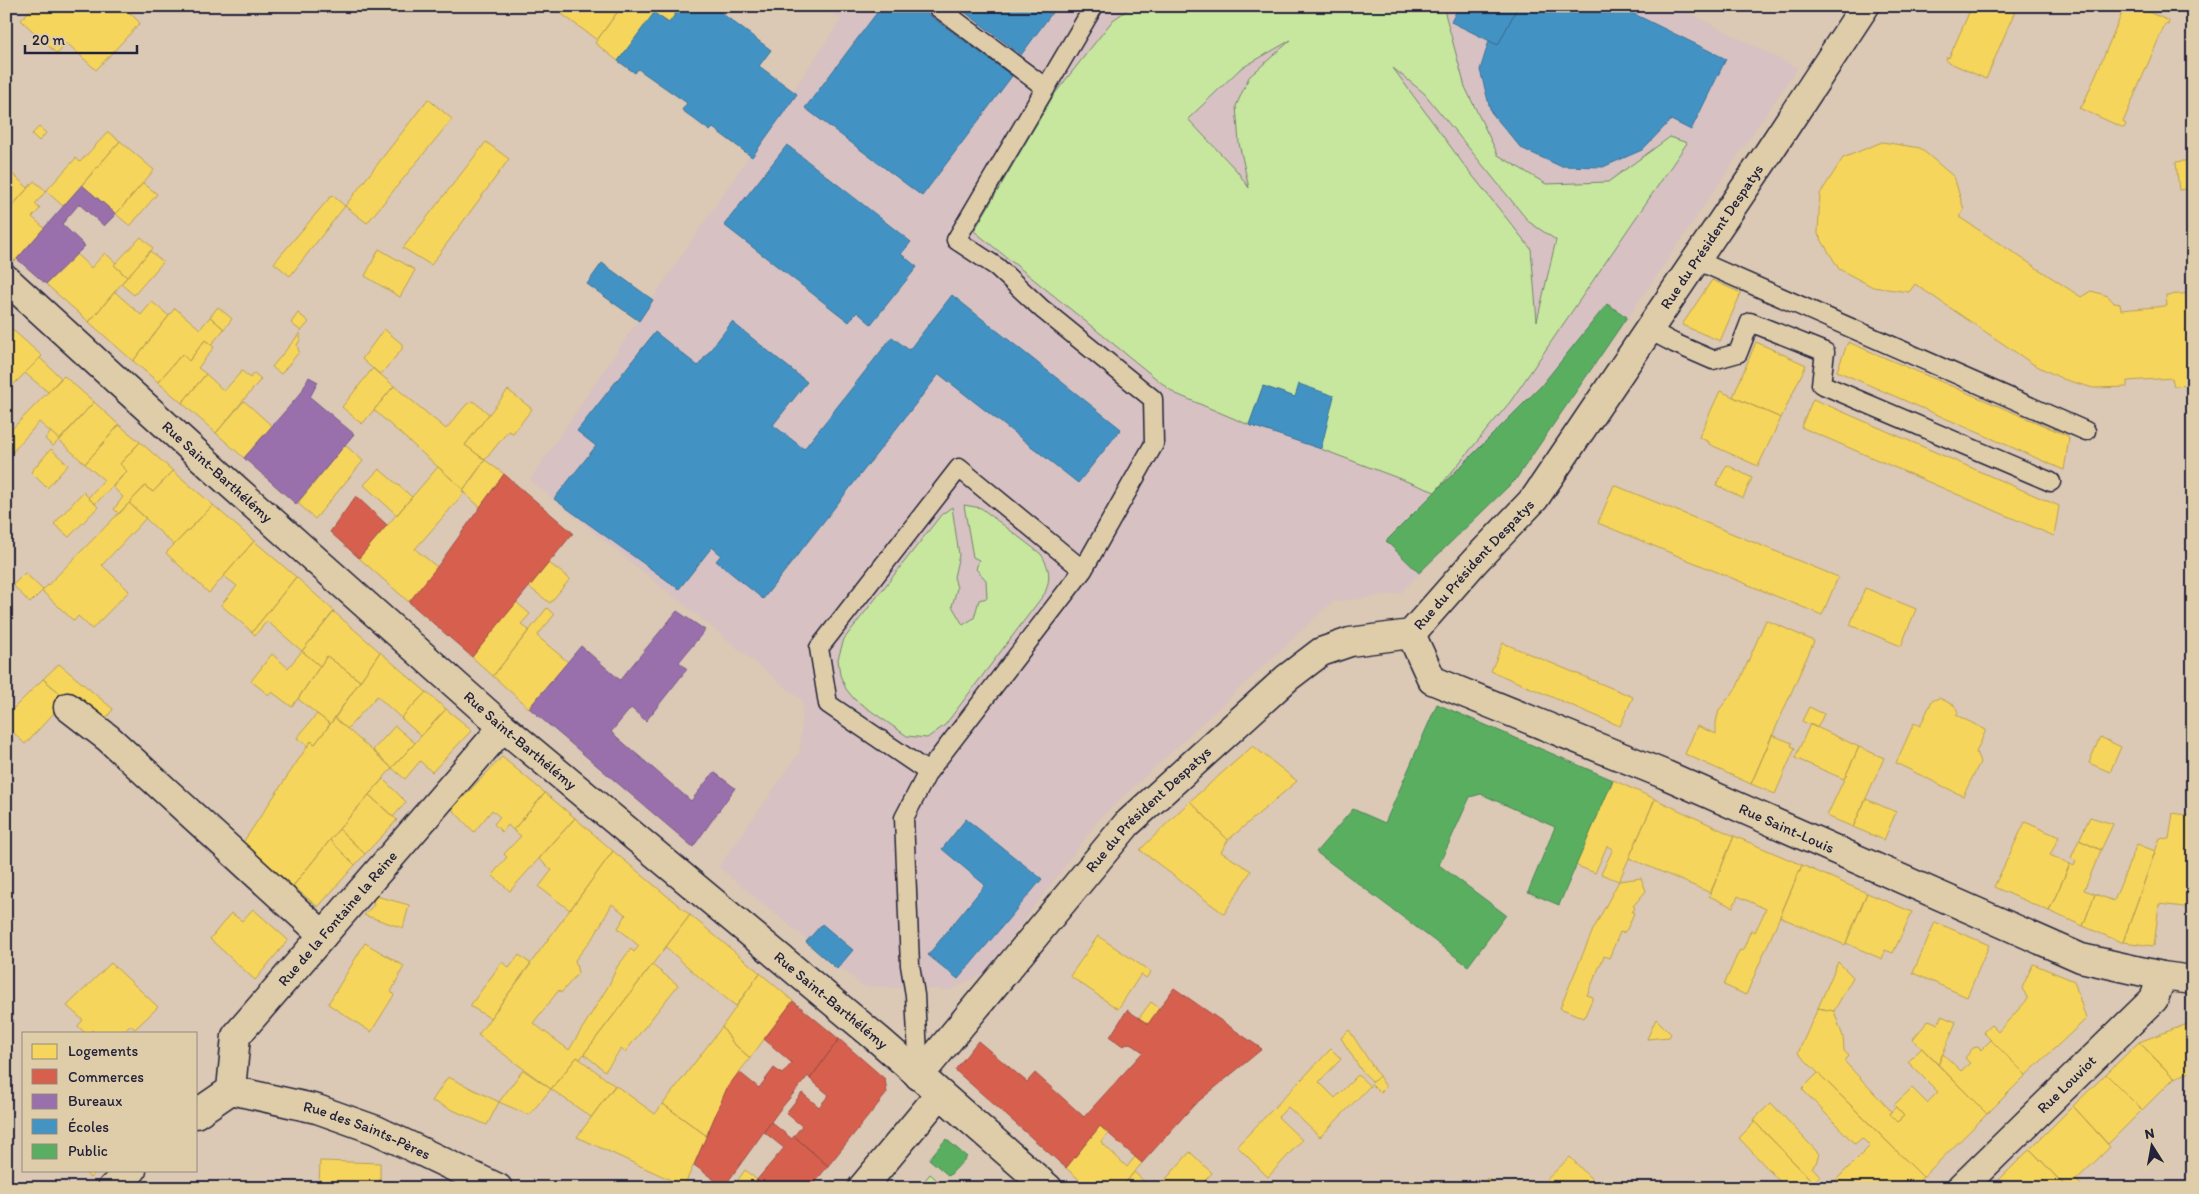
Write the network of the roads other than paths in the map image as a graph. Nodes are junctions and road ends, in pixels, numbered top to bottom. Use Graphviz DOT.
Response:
graph roads {
  1 [pos="936,6"];
  2 [pos="1094,6"];
  3 [pos="1865,6"];
  4 [pos="1046,88"];
  5 [pos="1696,260"];
  6 [pos="6,279"];
  7 [pos="1649,330"];
  8 [pos="2086,431"];
  9 [pos="2051,482"];
  10 [pos="1083,570"];
  11 [pos="1411,634"];
  12 [pos="68,707"];
  13 [pos="503,727"];
  14 [pos="928,772"];
  15 [pos="323,936"];
  16 [pos="2162,976"];
  17 [pos="2193,980"];
  18 [pos="919,1076"];
  19 [pos="231,1090"];
  20 [pos="940,1094"];
  21 [pos="198,1113"];
  22 [pos="130,1172"];
  23 [pos="112,1188"];
  24 [pos="498,1188"];
  25 [pos="862,1188"];
  26 [pos="1048,1188"];
  27 [pos="1961,1188"];
  1 -- 4 [label="lane"];
  2 -- 4 [label="lane"];
  3 -- 5 [label="street, Rue du Président Despatys"];
  4 -- 10 [label="lane"];
  5 -- 7 [label="street, Rue du Président Despatys"];
  5 -- 8 [label="lane"];
  6 -- 13 [label="street, Rue Saint-Barthélémy"];
  7 -- 9 [label="lane"];
  7 -- 11 [label="street, Rue du Président Despatys"];
  10 -- 14 [label="lane"];
  10 -- 14 [label="lane"];
  11 -- 16 [label="street, Rue Saint-Louis"];
  11 -- 18 [label="street, Rue du Président Despatys"];
  12 -- 15 [label="street"];
  13 -- 15 [label="street, Rue de la Fontaine la Reine"];
  13 -- 18 [label="street, Rue Saint-Barthélémy"];
  14 -- 18 [label="lane"];
  15 -- 19 [label="street, Rue de la Fontaine la Reine"];
  16 -- 17 [label="street, Rue Saint-Louis"];
  16 -- 27 [label="street, Rue Louviot"];
  18 -- 20 [label="street, Rue Saint-Barthélémy"];
  19 -- 21 [label="street"];
  19 -- 24 [label="street, Rue des Saints-Pères"];
  20 -- 25 [label="street"];
  20 -- 26 [label="street, Rue Saint-Barthélémy"];
  22 -- 23 [label="street"];
}
